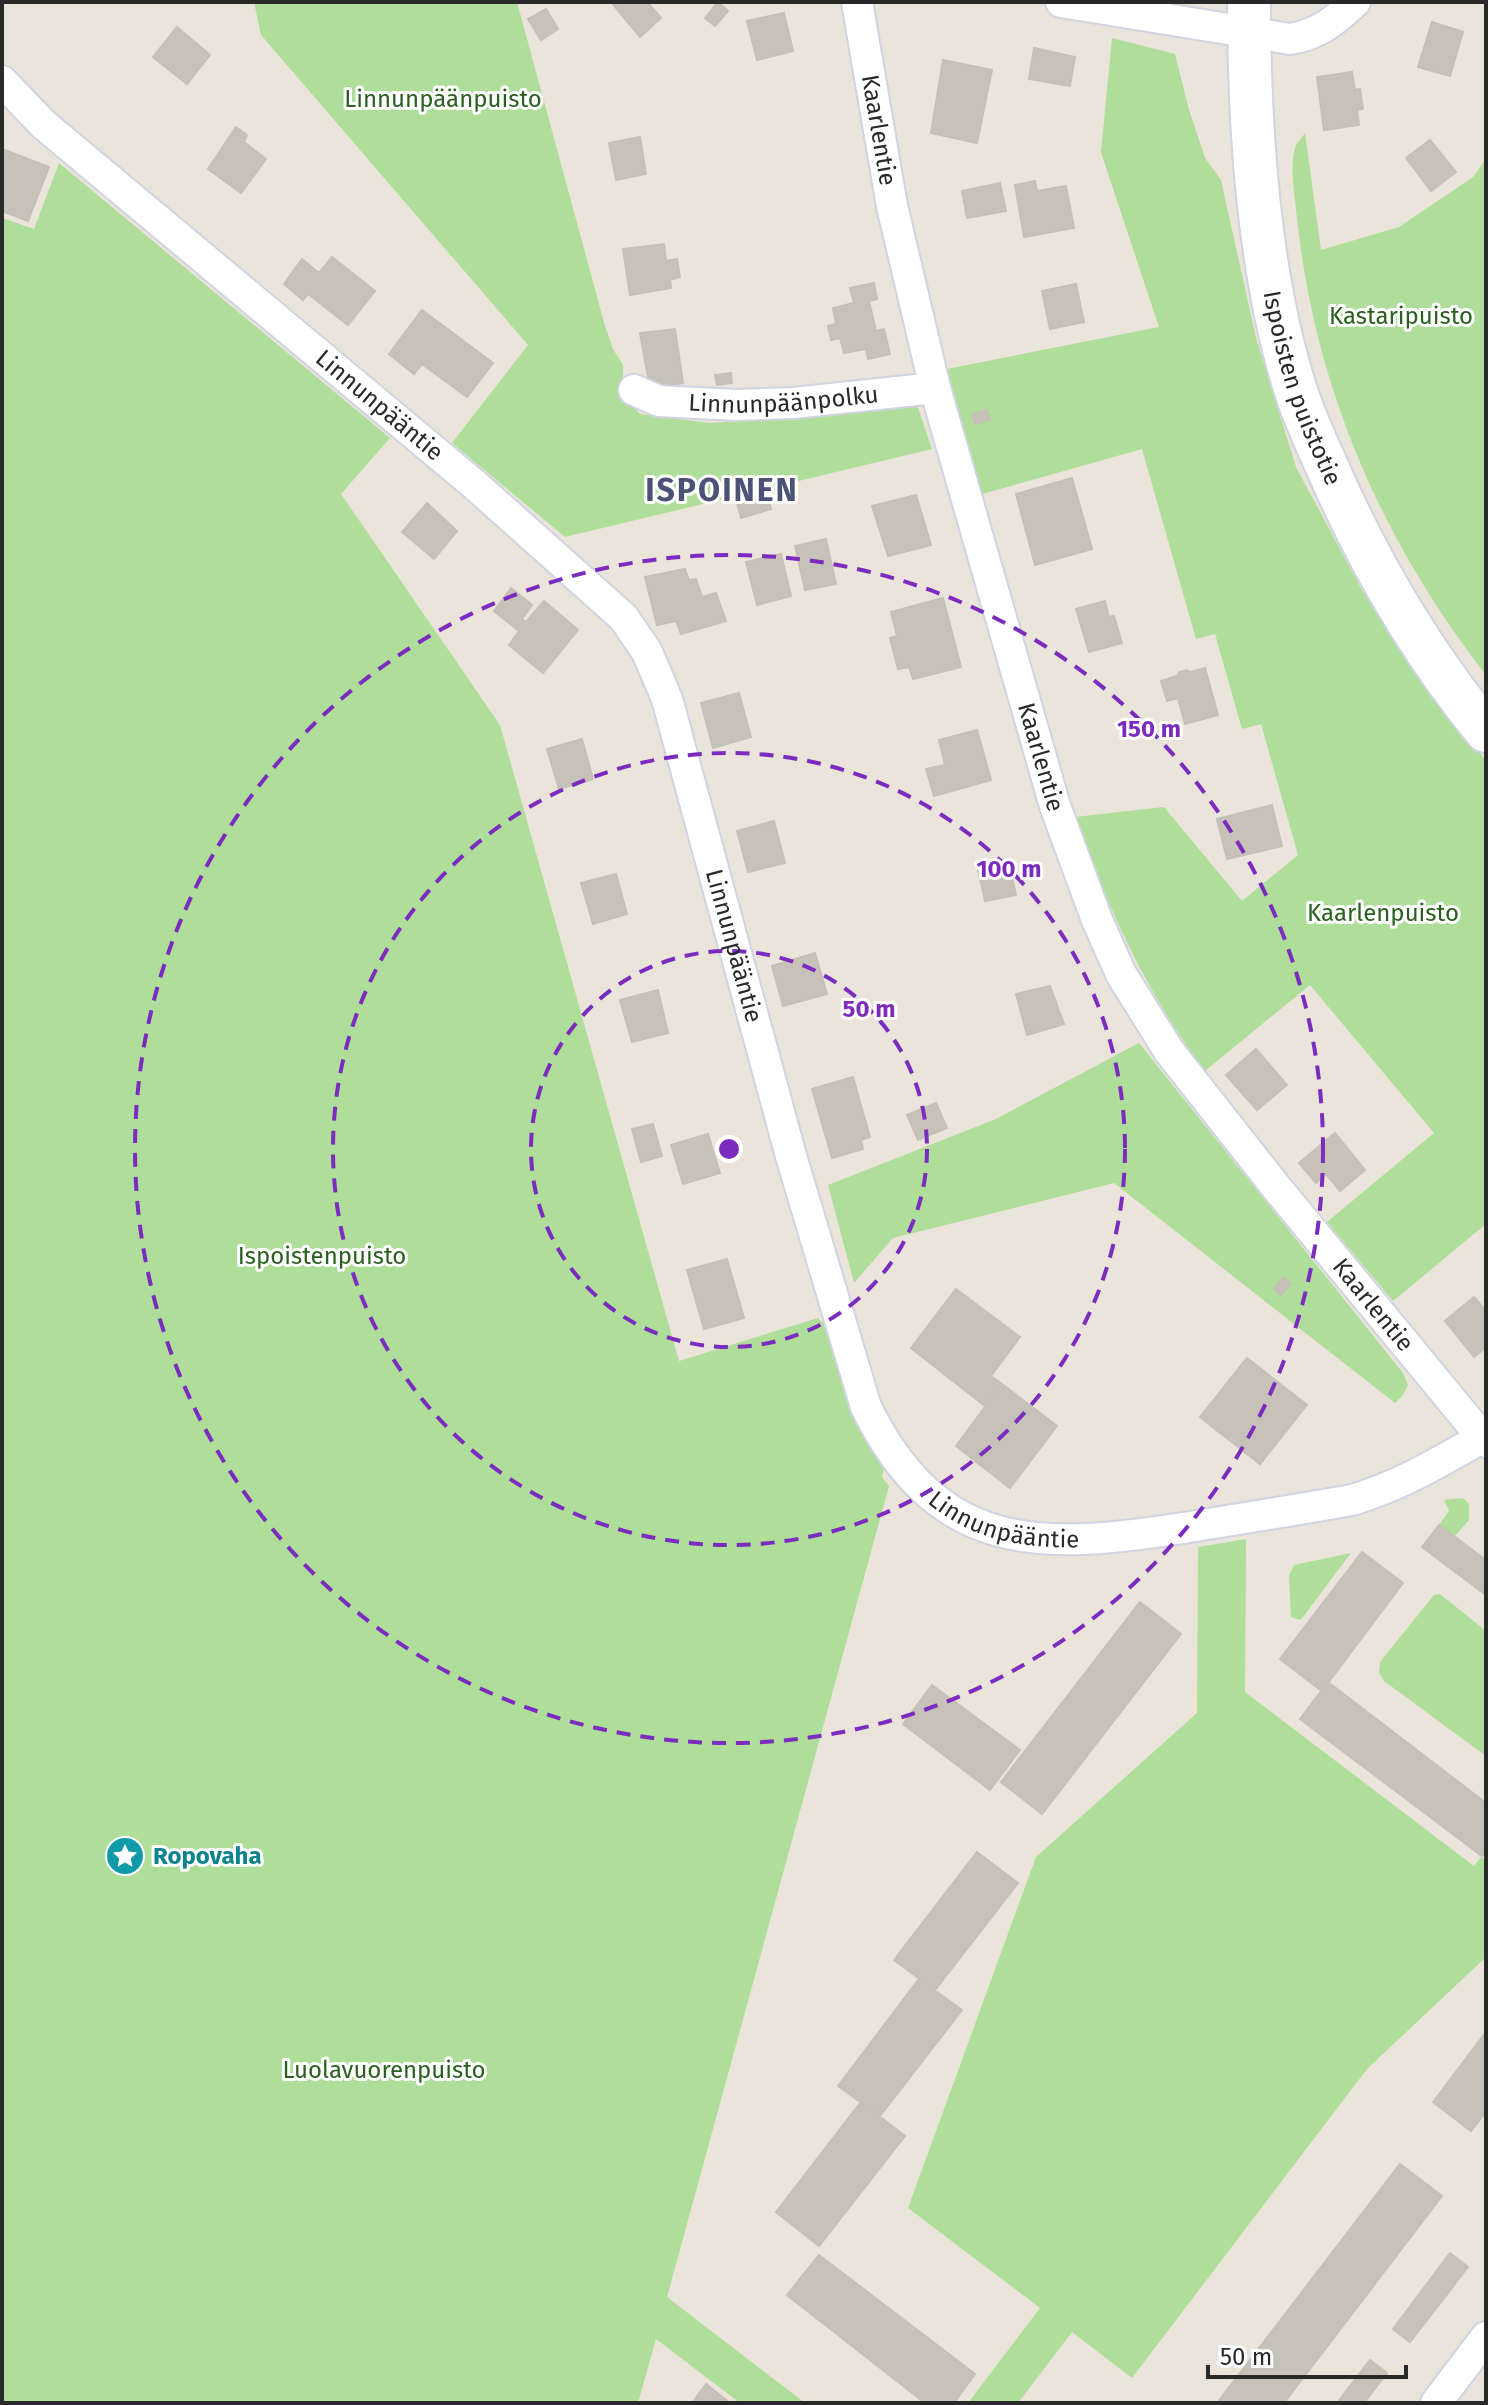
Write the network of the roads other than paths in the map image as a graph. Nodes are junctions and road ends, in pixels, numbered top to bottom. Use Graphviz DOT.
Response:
graph roads {
  1 [pos="857,2"];
  2 [pos="1061,2"];
  3 [pos="1355,2"];
  4 [pos="1249,18"];
  5 [pos="2,81"];
  6 [pos="935,388"];
  7 [pos="634,390"];
  8 [pos="1486,731"];
  9 [pos="1483,1440"];
  10 [pos="1486,2337"];
  11 [pos="1436,2403"];
  1 -- 6 [label="street, Kaarlentie"];
  2 -- 4 [label="street"];
  3 -- 4 [label="street"];
  4 -- 8 [label="main road, Ispoisten puistotie"];
  5 -- 9 [label="street, Linnunpääntie"];
  6 -- 7 [label="street, Linnunpäänpolku"];
  6 -- 9 [label="street, Kaarlentie"];
  10 -- 11 [label="street"];
}
